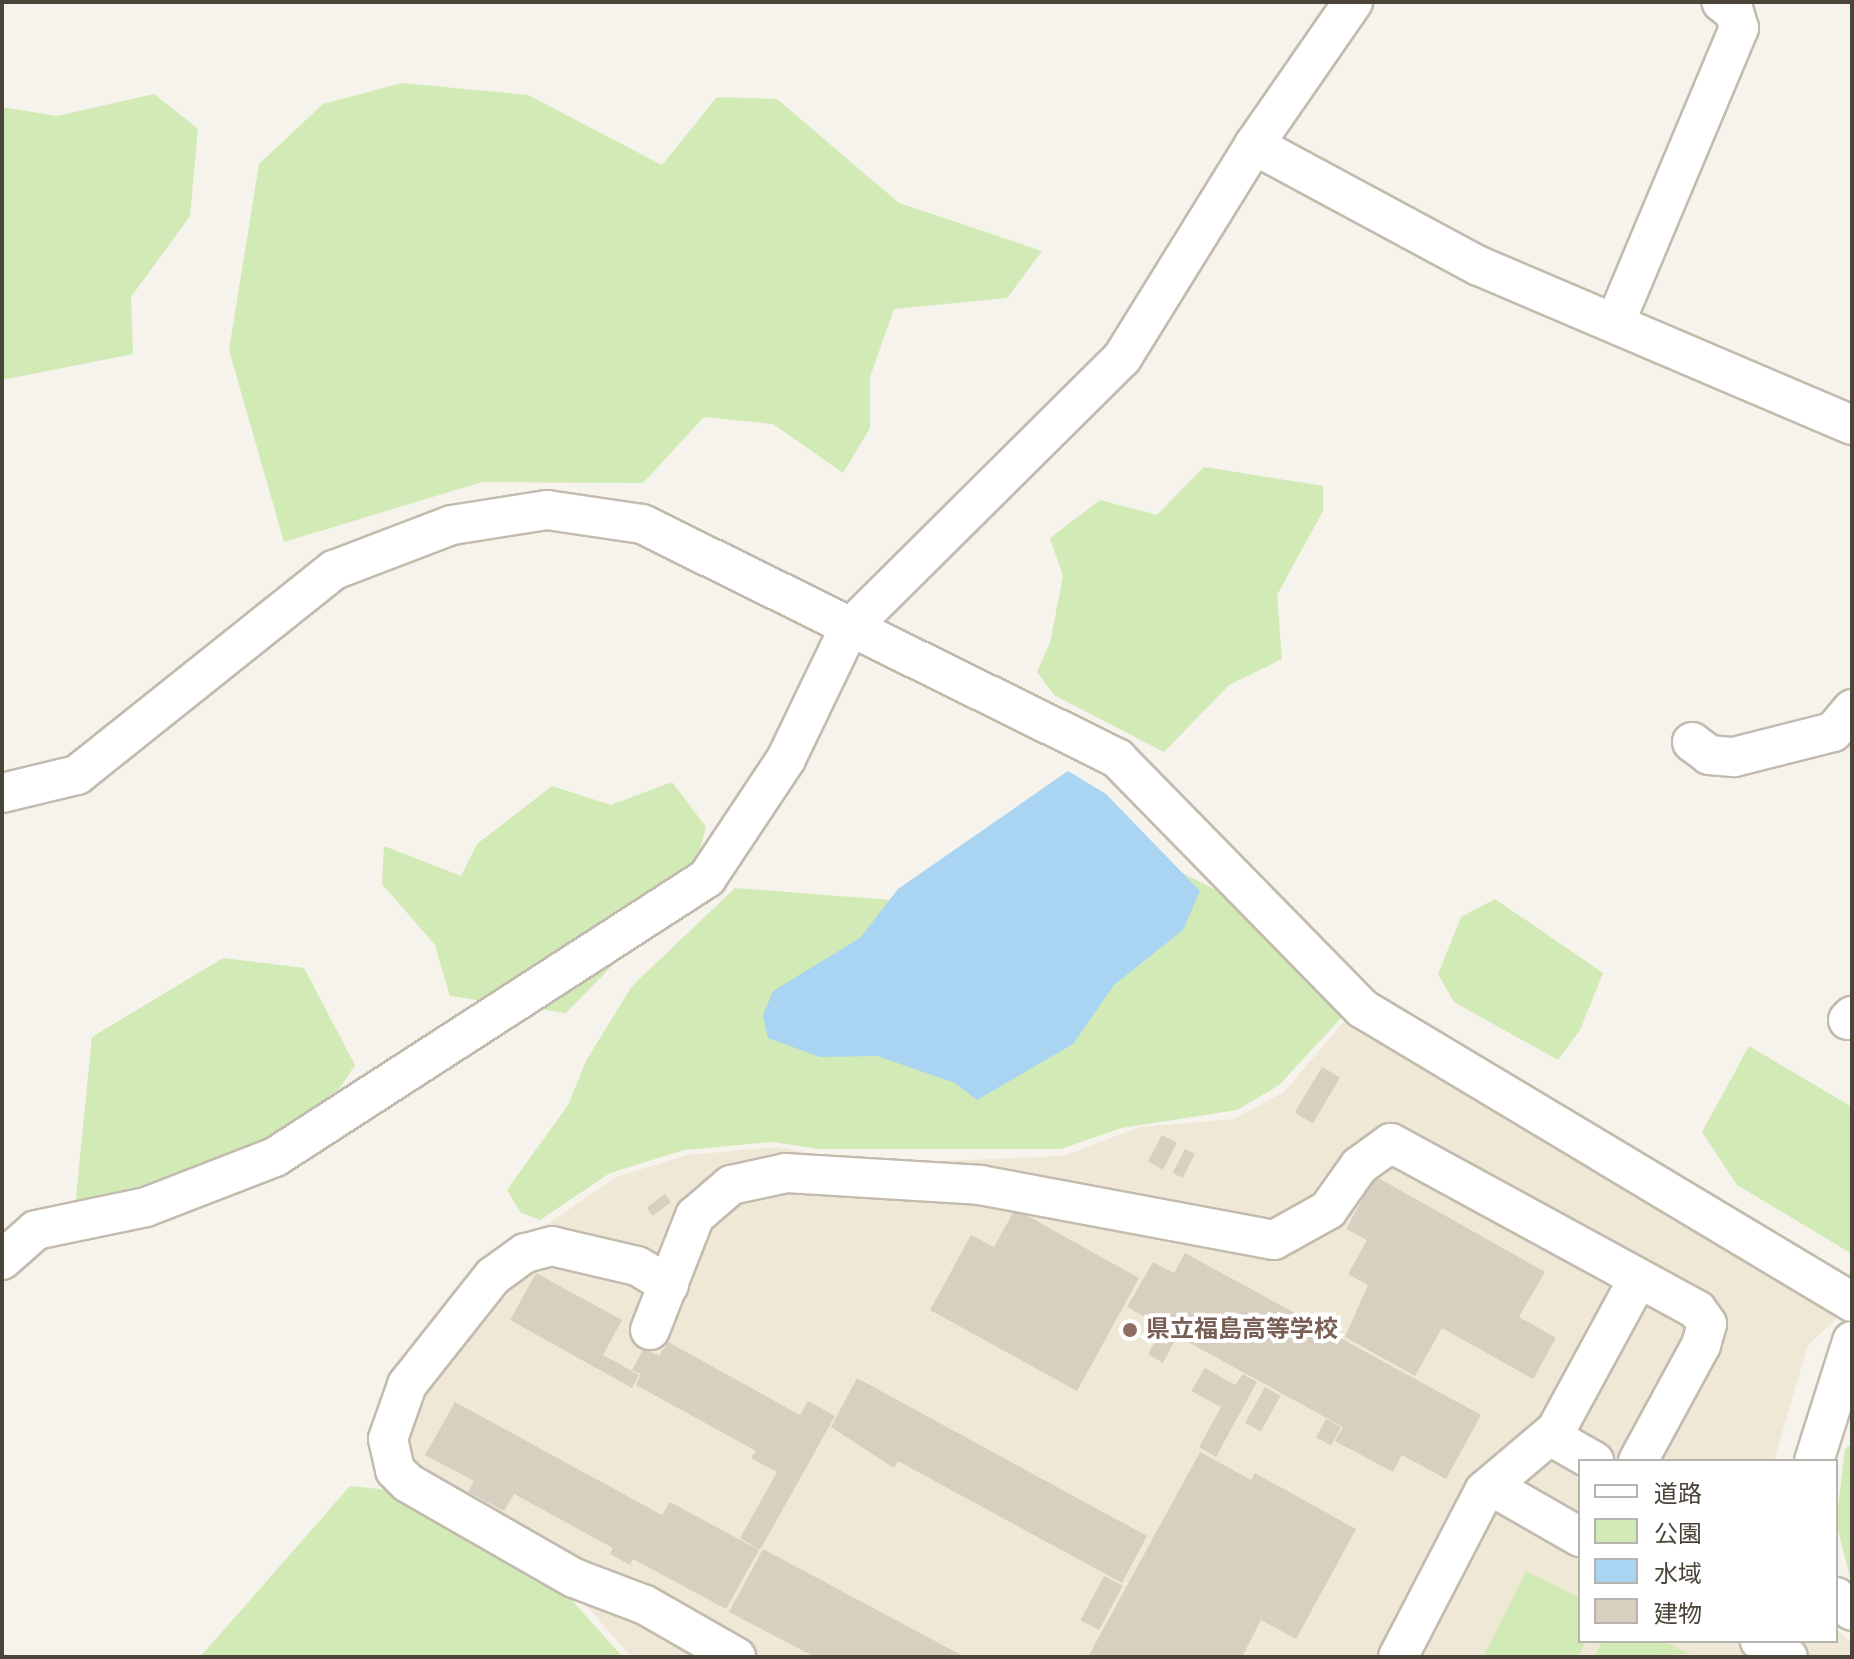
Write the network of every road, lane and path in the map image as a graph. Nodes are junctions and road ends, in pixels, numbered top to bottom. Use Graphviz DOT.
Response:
graph roads {
  1 [pos="1353,2"];
  2 [pos="1721,2"];
  3 [pos="1254,145"];
  4 [pos="1615,323"];
  5 [pos="1852,425"];
  6 [pos="848,630"];
  7 [pos="1852,709"];
  8 [pos="1692,742"];
  9 [pos="2,793"];
  10 [pos="2,1260"];
  11 [pos="1638,1279"];
  12 [pos="669,1285"];
  13 [pos="1852,1302"];
  14 [pos="650,1330"];
  15 [pos="1852,1341"];
  16 [pos="1550,1436"];
  17 [pos="1590,1459"];
  18 [pos="1639,1459"];
  19 [pos="1815,1459"];
  20 [pos="1491,1486"];
  21 [pos="1578,1536"];
  22 [pos="1764,1643"];
  23 [pos="736,1657"];
  24 [pos="1398,1657"];
  25 [pos="1788,1657"];
  1 -- 3 [label="street"];
  2 -- 4 [label="street"];
  3 -- 4 [label="street"];
  3 -- 6 [label="street"];
  4 -- 5 [label="street"];
  6 -- 9 [label="street"];
  6 -- 10 [label="street"];
  6 -- 13 [label="street"];
  7 -- 8 [label="street"];
  11 -- 12 [label="street"];
  11 -- 16 [label="street"];
  11 -- 18 [label="street"];
  12 -- 14 [label="street"];
  12 -- 23 [label="street"];
  15 -- 19 [label="street"];
  16 -- 17 [label="street"];
  16 -- 20 [label="street"];
  20 -- 21 [label="street"];
  20 -- 24 [label="street"];
  22 -- 25 [label="street"];
}
